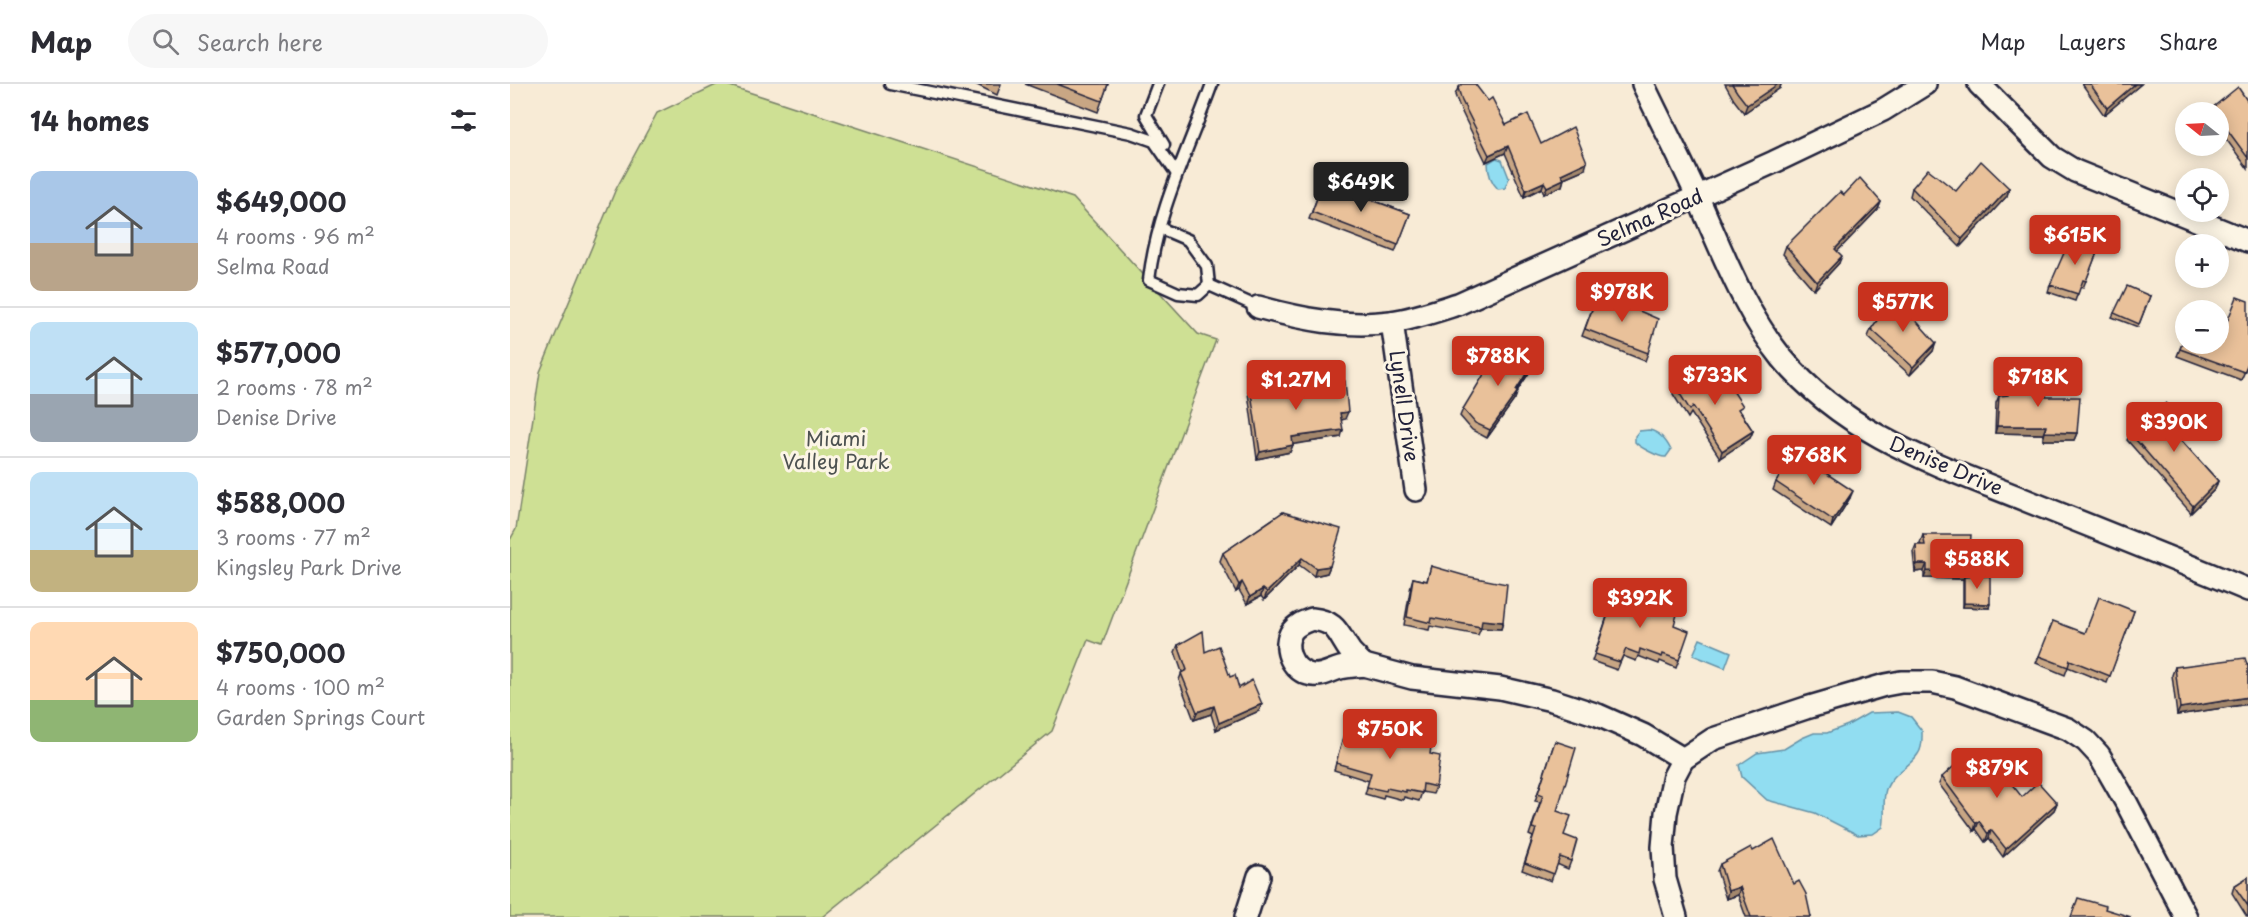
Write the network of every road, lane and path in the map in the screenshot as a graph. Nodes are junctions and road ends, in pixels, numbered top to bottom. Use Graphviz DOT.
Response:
graph roads {
  1 [pos="890,84"];
  2 [pos="1158,84"];
  3 [pos="1212,84"];
  4 [pos="1643,84"];
  5 [pos="1925,84"];
  6 [pos="1979,84"];
  7 [pos="1177,174"];
  8 [pos="1697,196"];
  9 [pos="1160,228"];
  10 [pos="2248,241"];
  11 [pos="1209,285"];
  12 [pos="1258,307"];
  13 [pos="1392,322"];
  14 [pos="1416,490"];
  15 [pos="2248,590"];
  16 [pos="1364,665"];
  17 [pos="1683,759"];
  18 [pos="1259,876"];
  19 [pos="1246,917"];
  20 [pos="1676,917"];
  21 [pos="2186,917"];
  1 -- 7 [label="lane"];
  2 -- 7 [label="lane"];
  3 -- 7 [label="lane"];
  4 -- 8 [label="street, Denise Drive"];
  5 -- 8 [label="street, Selma Road"];
  6 -- 10 [label="street"];
  7 -- 9 [label="lane"];
  8 -- 13 [label="street, Selma Road"];
  8 -- 15 [label="street, Denise Drive"];
  9 -- 11 [label="lane"];
  9 -- 11 [label="lane"];
  11 -- 12 [label="lane"];
  12 -- 13 [label="street, Selma Road"];
  13 -- 14 [label="street, Lynell Drive"];
  16 -- 17 [label="street"];
  17 -- 20 [label="street"];
  17 -- 21 [label="street"];
  18 -- 19 [label="street"];
}
